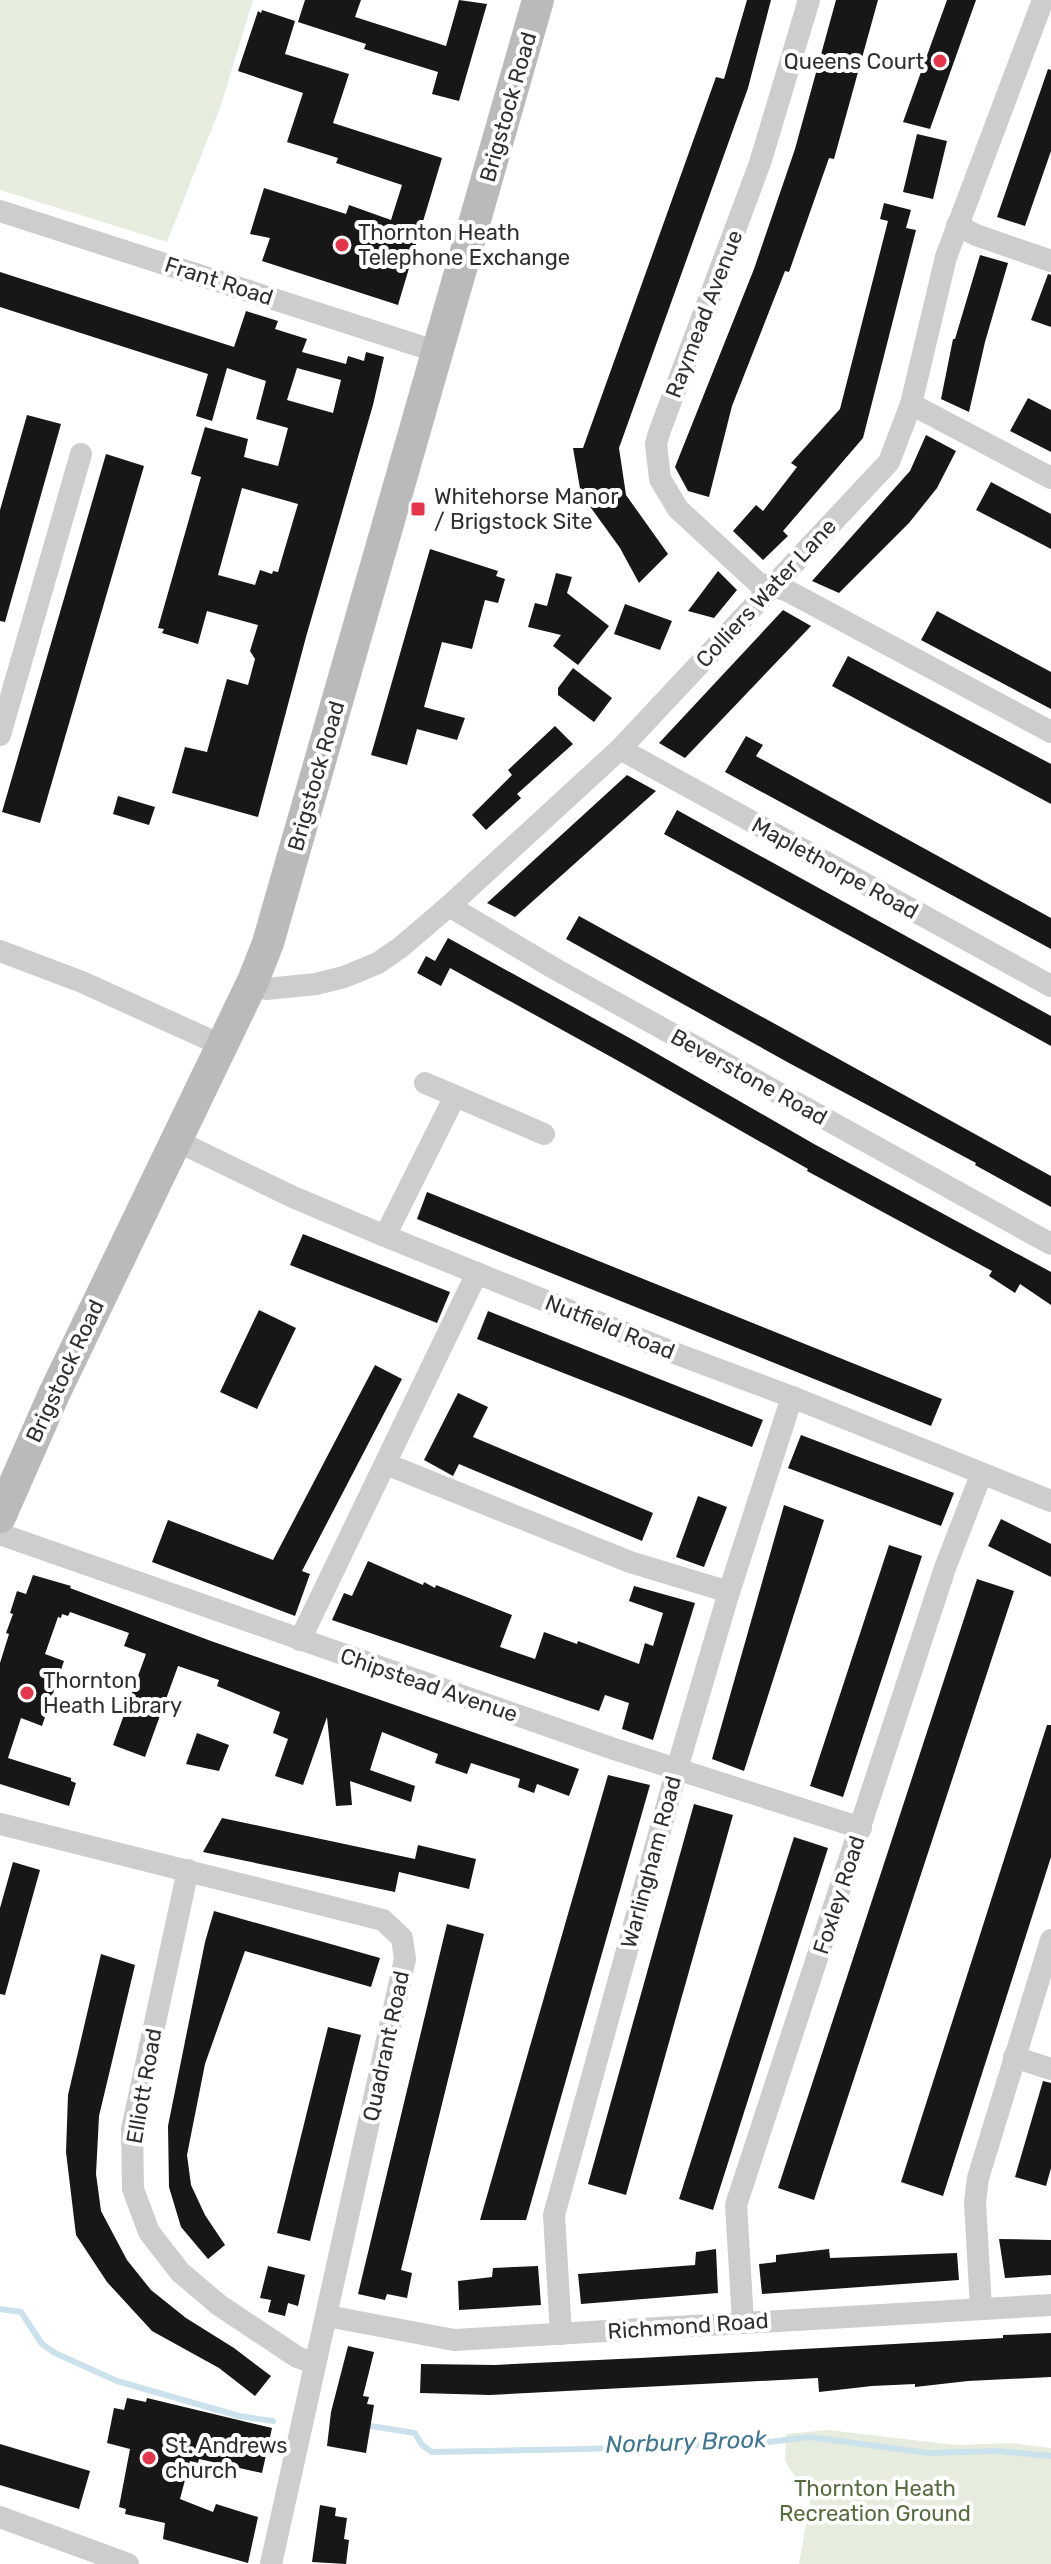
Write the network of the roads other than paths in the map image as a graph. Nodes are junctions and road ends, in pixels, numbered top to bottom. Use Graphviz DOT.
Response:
graph roads {
  1 [pos="538,0"];
  2 [pos="809,0"];
  3 [pos="1043,16"];
  4 [pos="0,211"];
  5 [pos="957,225"];
  6 [pos="1051,261"];
  7 [pos="438,352"];
  8 [pos="911,404"];
  9 [pos="81,454"];
  10 [pos="1051,478"];
  11 [pos="771,588"];
  12 [pos="1051,732"];
  13 [pos="0,735"];
  14 [pos="620,749"];
  15 [pos="449,906"];
  16 [pos="0,951"];
  17 [pos="253,981"];
  18 [pos="1051,986"];
  19 [pos="221,1045"];
  20 [pos="425,1083"];
  21 [pos="455,1096"];
  22 [pos="544,1134"];
  23 [pos="175,1140"];
  24 [pos="385,1236"];
  25 [pos="1051,1244"];
  26 [pos="477,1273"];
  27 [pos="792,1397"];
  28 [pos="386,1464"];
  29 [pos="981,1475"];
  30 [pos="1051,1501"];
  31 [pos="0,1517"];
  32 [pos="0,1534"];
  33 [pos="729,1592"];
  34 [pos="300,1640"];
  35 [pos="677,1769"];
  36 [pos="0,1824"];
  37 [pos="861,1828"];
  38 [pos="188,1870"];
  39 [pos="1051,1940"];
  40 [pos="1014,2057"];
  41 [pos="1051,2069"];
  42 [pos="1051,2305"];
  43 [pos="981,2308"];
  44 [pos="327,2316"];
  45 [pos="743,2321"];
  46 [pos="561,2334"];
  47 [pos="314,2363"];
  48 [pos="0,2517"];
  49 [pos="128,2564"];
  50 [pos="271,2564"];
  1 -- 7 [label="main road, Brigstock Road"];
  2 -- 11 [label="street, Raymead Avenue"];
  3 -- 5 [label="street, Colliers Water Lane"];
  4 -- 7 [label="street, Frant Road"];
  5 -- 6 [label="street"];
  5 -- 8 [label="street, Colliers Water Lane"];
  7 -- 17 [label="main road, Brigstock Road"];
  8 -- 10 [label="street"];
  8 -- 11 [label="street, Colliers Water Lane"];
  9 -- 13 [label="street"];
  11 -- 12 [label="street, Raymead Avenue"];
  11 -- 14 [label="street, Colliers Water Lane"];
  14 -- 15 [label="street, Colliers Water Lane"];
  14 -- 18 [label="street, Maplethorpe Road"];
  15 -- 17 [label="street, Colliers Water Lane"];
  15 -- 25 [label="street, Beverstone Road"];
  16 -- 19 [label="street"];
  17 -- 19 [label="main road, Brigstock Road"];
  19 -- 23 [label="main road, Brigstock Road"];
  20 -- 21 [label="street"];
  21 -- 22 [label="street"];
  21 -- 24 [label="street"];
  23 -- 24 [label="street, Nutfield Road"];
  23 -- 31 [label="main road, Brigstock Road"];
  24 -- 26 [label="street, Nutfield Road"];
  26 -- 27 [label="street, Nutfield Road"];
  26 -- 28 [label="street"];
  27 -- 29 [label="street, Nutfield Road"];
  27 -- 33 [label="street, Warlingham Road"];
  28 -- 33 [label="street"];
  28 -- 34 [label="street"];
  29 -- 30 [label="street, Nutfield Road"];
  29 -- 37 [label="street, Foxley Road"];
  32 -- 34 [label="street, Chipstead Avenue"];
  33 -- 35 [label="street, Warlingham Road"];
  34 -- 35 [label="street, Chipstead Avenue"];
  35 -- 37 [label="street, Chipstead Avenue"];
  35 -- 46 [label="street, Warlingham Road"];
  36 -- 38 [label="street, Quadrant Road"];
  37 -- 45 [label="street, Foxley Road"];
  38 -- 44 [label="street, Quadrant Road"];
  38 -- 47 [label="street, Elliott Road"];
  39 -- 40 [label="street"];
  40 -- 41 [label="street"];
  40 -- 43 [label="street"];
  42 -- 43 [label="street, Richmond Road"];
  43 -- 45 [label="street, Richmond Road"];
  44 -- 46 [label="street, Richmond Road"];
  44 -- 47 [label="street, Quadrant Road"];
  45 -- 46 [label="street, Richmond Road"];
  47 -- 50 [label="street, Quadrant Road"];
  48 -- 49 [label="street"];
}
